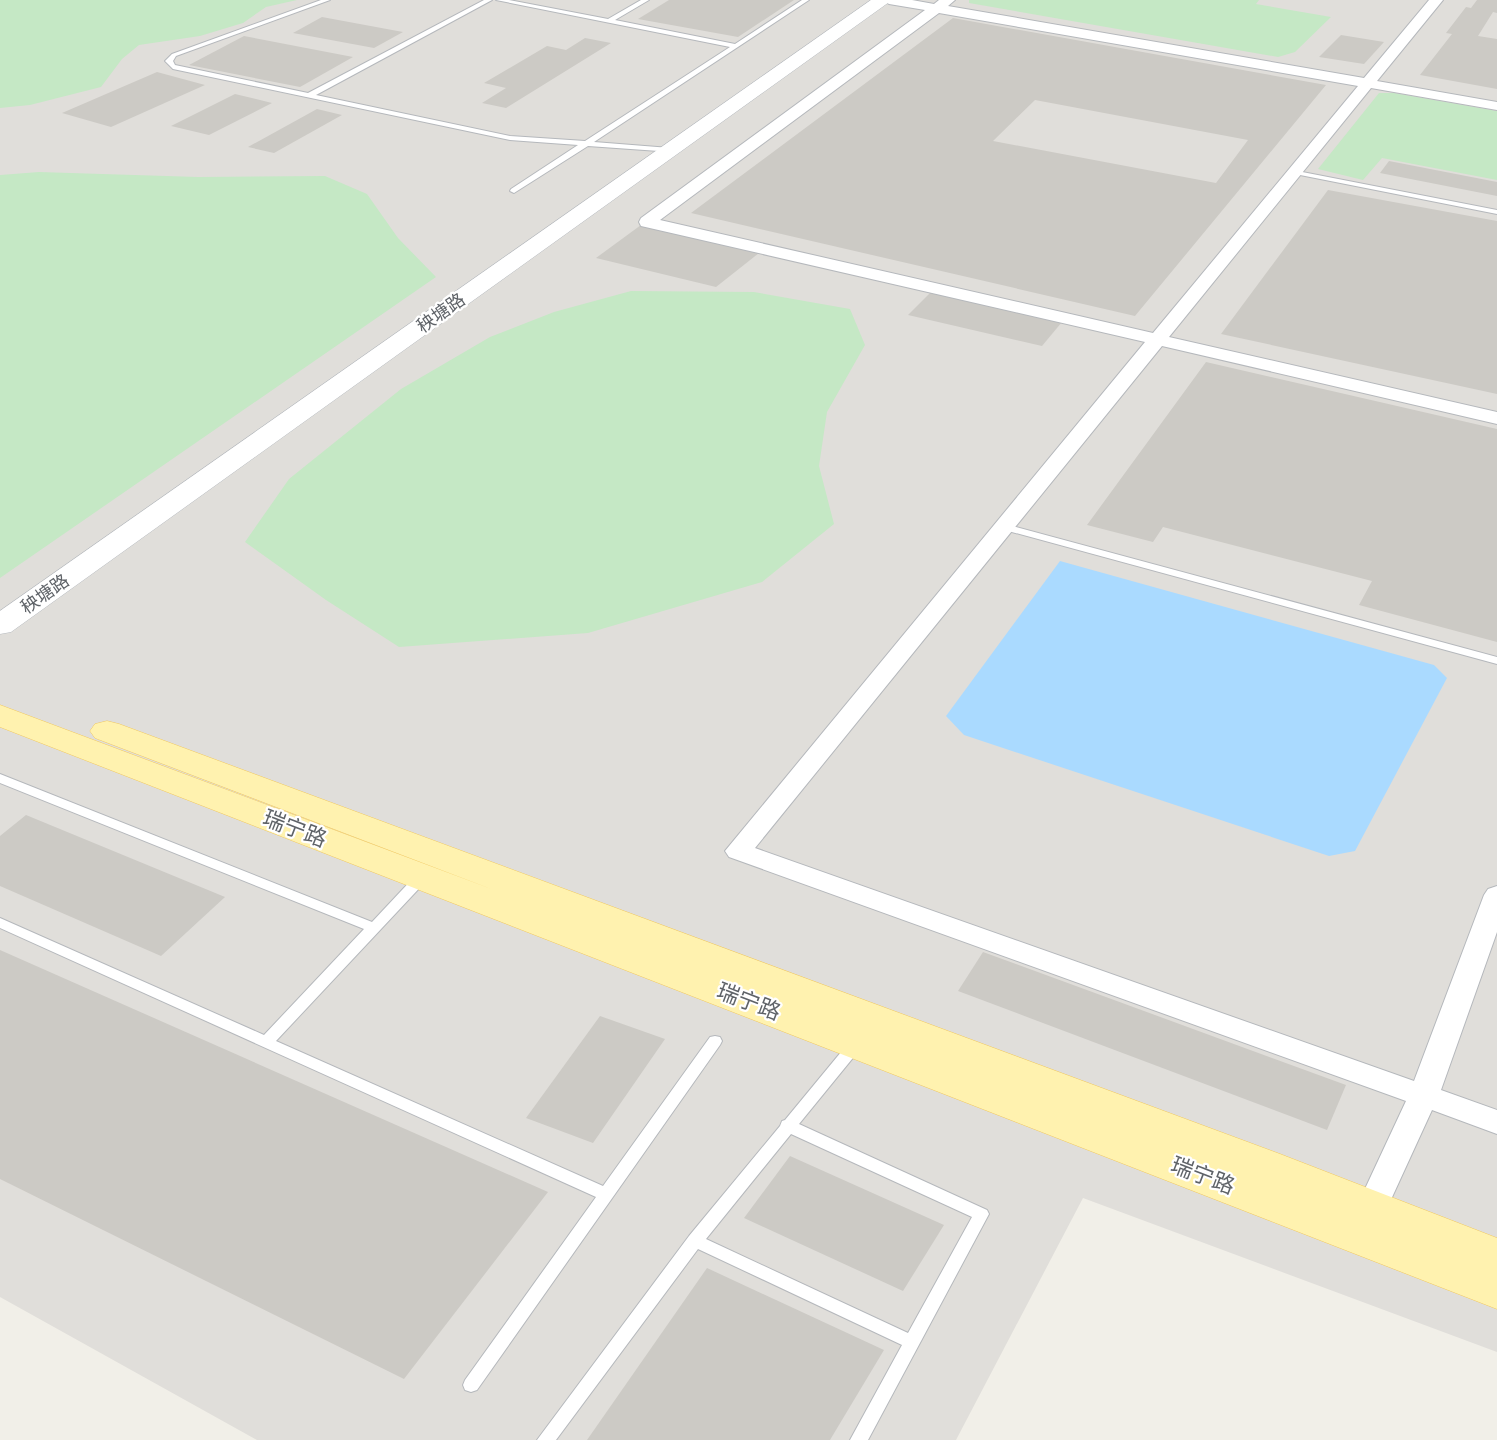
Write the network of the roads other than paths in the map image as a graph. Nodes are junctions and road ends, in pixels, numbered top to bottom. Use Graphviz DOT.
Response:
graph roads {
  1 [pos="327,0"];
  2 [pos="489,0"];
  3 [pos="499,0"];
  4 [pos="646,0"];
  5 [pos="806,0"];
  6 [pos="883,0"];
  7 [pos="889,0"];
  8 [pos="1436,0"];
  9 [pos="943,4"];
  10 [pos="609,21"];
  11 [pos="736,46"];
  12 [pos="1368,83"];
  13 [pos="308,96"];
  14 [pos="1497,106"];
  15 [pos="587,143"];
  16 [pos="670,150"];
  17 [pos="1295,172"];
  18 [pos="514,191"];
  19 [pos="1497,213"];
  20 [pos="1159,340"];
  21 [pos="1497,418"];
  22 [pos="1005,527"];
  23 [pos="0,626"];
  24 [pos="1497,661"];
  25 [pos="0,691"];
  26 [pos="0,715"];
  27 [pos="0,778"];
  28 [pos="432,867"];
  29 [pos="1497,895"];
  30 [pos="0,923"];
  31 [pos="374,928"];
  32 [pos="715,1041"];
  33 [pos="266,1042"];
  34 [pos="857,1043"];
  35 [pos="1424,1095"];
  36 [pos="1497,1122"];
  37 [pos="787,1125"];
  38 [pos="605,1194"];
  39 [pos="1366,1222"];
  40 [pos="695,1241"];
  41 [pos="1497,1257"];
  42 [pos="1497,1290"];
  43 [pos="912,1342"];
  44 [pos="471,1385"];
  45 [pos="546,1440"];
  46 [pos="859,1440"];
  1 -- 13 [label="lane"];
  2 -- 13 [label="lane"];
  3 -- 10 [label="lane"];
  4 -- 10 [label="lane"];
  5 -- 11 [label="lane"];
  6 -- 16 [label="main road, 秧塘路"];
  7 -- 9 [label="street"];
  8 -- 12 [label="street"];
  9 -- 12 [label="street"];
  9 -- 20 [label="street"];
  10 -- 11 [label="lane"];
  11 -- 15 [label="lane"];
  12 -- 14 [label="street"];
  12 -- 17 [label="street"];
  13 -- 15 [label="lane"];
  15 -- 16 [label="lane"];
  15 -- 18 [label="lane"];
  16 -- 23 [label="main road, 秧塘路"];
  17 -- 19 [label="lane"];
  17 -- 20 [label="street"];
  20 -- 21 [label="street"];
  20 -- 22 [label="street"];
  22 -- 24 [label="lane"];
  22 -- 35 [label="street"];
  25 -- 28 [label="main road, 瑞宁路"];
  26 -- 28 [label="main road, 瑞宁路"];
  27 -- 31 [label="lane"];
  28 -- 31 [label="lane"];
  28 -- 34 [label="main road, 瑞宁路"];
  28 -- 39 [label="main road, 瑞宁路"];
  29 -- 35 [label="street"];
  30 -- 33 [label="lane"];
  31 -- 33 [label="lane"];
  32 -- 38 [label="lane"];
  33 -- 38 [label="lane"];
  34 -- 37 [label="lane"];
  34 -- 39 [label="main road, 瑞宁路"];
  35 -- 36 [label="street"];
  35 -- 39 [label="street"];
  37 -- 40 [label="lane"];
  37 -- 43 [label="lane"];
  38 -- 44 [label="lane"];
  39 -- 41 [label="main road, 瑞宁路"];
  39 -- 42 [label="main road, 瑞宁路"];
  40 -- 43 [label="lane"];
  40 -- 45 [label="lane"];
  43 -- 46 [label="lane"];
}
